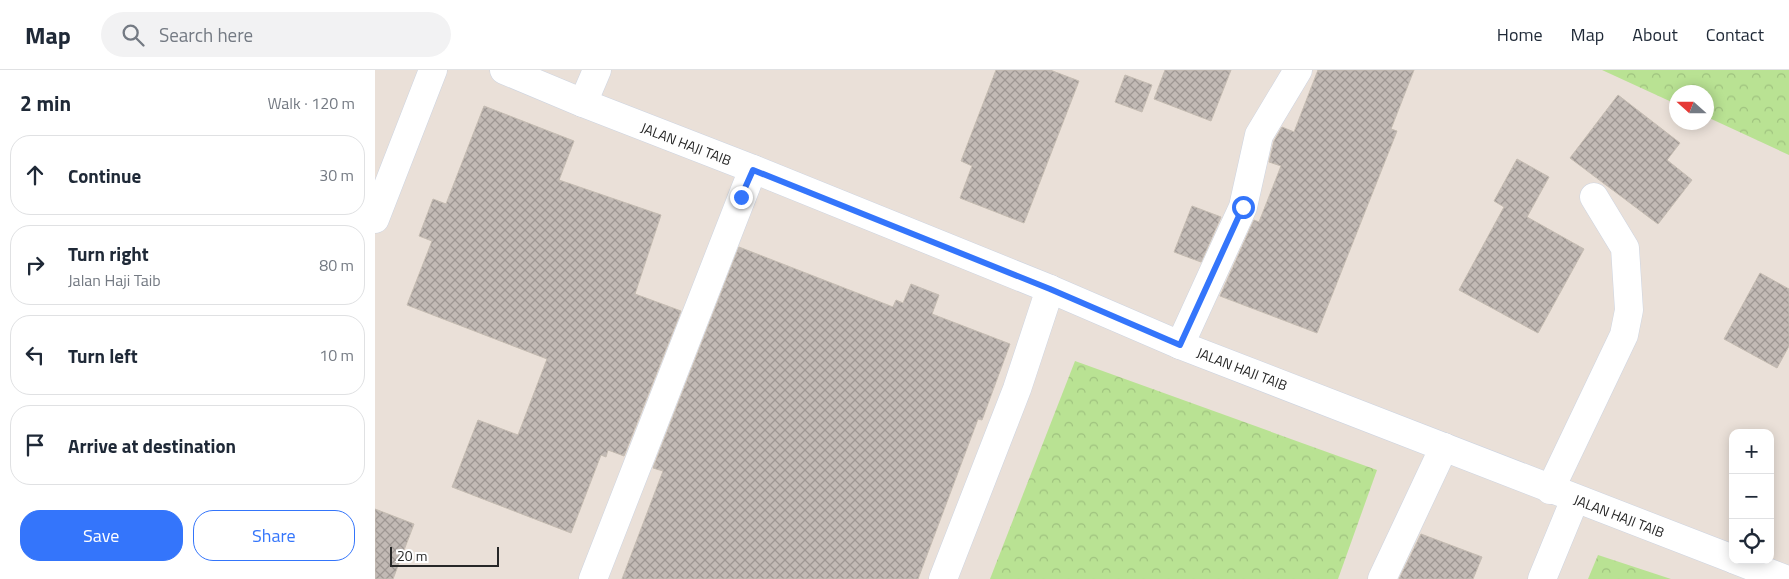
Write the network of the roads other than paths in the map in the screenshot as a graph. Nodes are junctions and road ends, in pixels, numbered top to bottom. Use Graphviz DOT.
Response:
graph roads {
  1 [pos="433,70"];
  2 [pos="504,70"];
  3 [pos="597,70"];
  4 [pos="1299,70"];
  5 [pos="583,104"];
  6 [pos="753,170"];
  7 [pos="1594,197"];
  8 [pos="375,219"];
  9 [pos="1050,289"];
  10 [pos="1180,345"];
  11 [pos="1444,447"];
  12 [pos="1562,494"];
  13 [pos="1729,558"];
  14 [pos="1745,564"];
  15 [pos="593,579"];
  16 [pos="943,579"];
  17 [pos="1382,579"];
  18 [pos="1542,579"];
  19 [pos="1785,579"];
  1 -- 8 [label="street"];
  2 -- 5 [label="street, JALAN HAJI TAIB"];
  3 -- 5 [label="street"];
  4 -- 10 [label="street"];
  5 -- 6 [label="street, JALAN HAJI TAIB"];
  6 -- 9 [label="street, JALAN HAJI TAIB"];
  6 -- 15 [label="street"];
  7 -- 12 [label="street"];
  9 -- 10 [label="street, JALAN HAJI TAIB"];
  9 -- 16 [label="street"];
  10 -- 11 [label="street, JALAN HAJI TAIB"];
  11 -- 12 [label="street, JALAN HAJI TAIB"];
  11 -- 17 [label="street"];
  12 -- 13 [label="street, JALAN HAJI TAIB"];
  12 -- 18 [label="street"];
  14 -- 19 [label="street, JALAN HAJI TAIB"];
}
